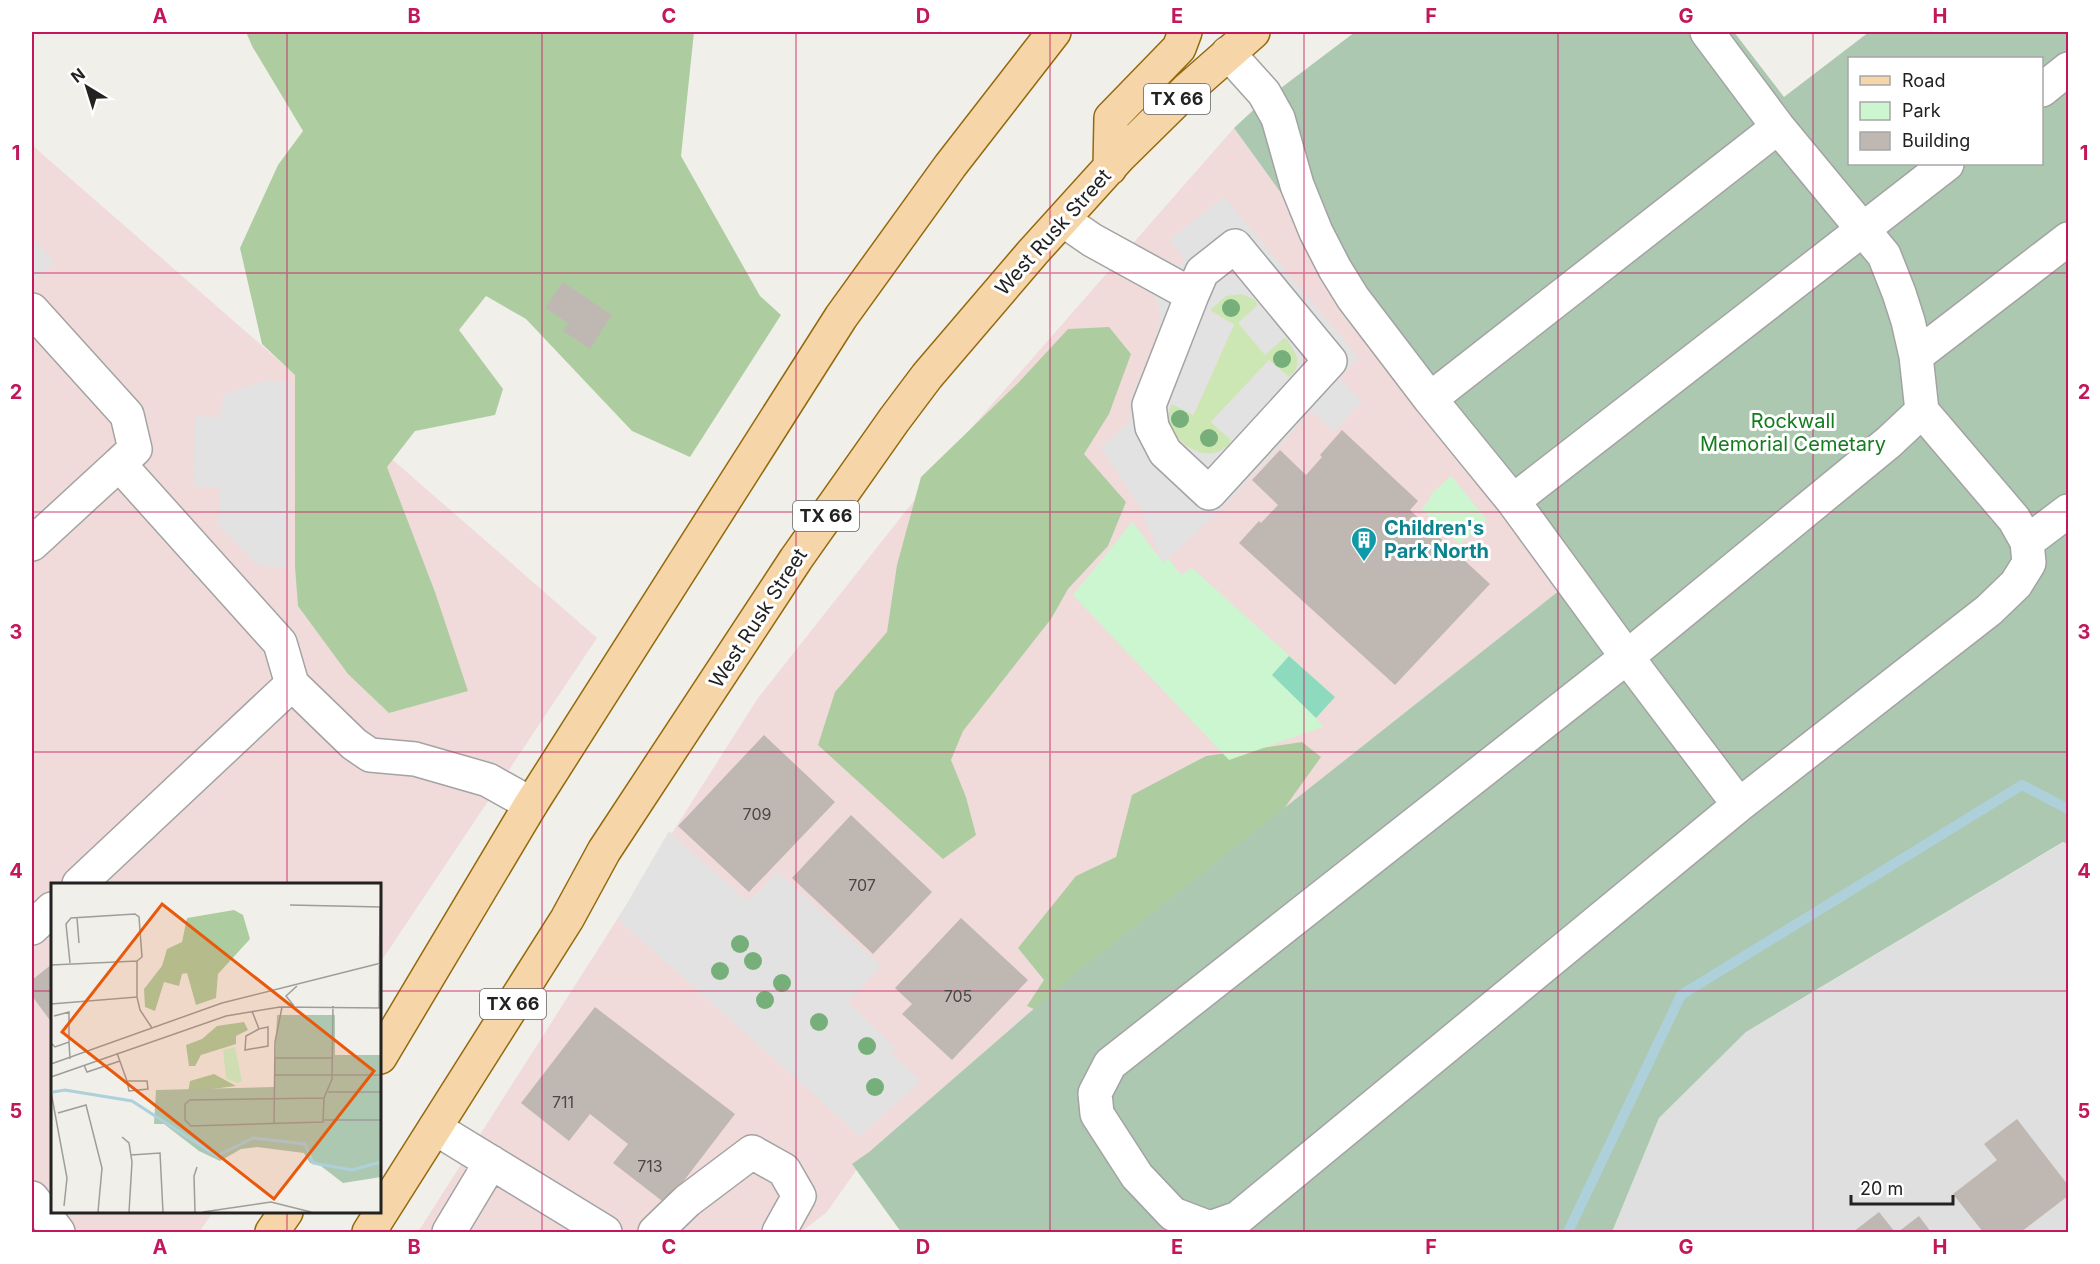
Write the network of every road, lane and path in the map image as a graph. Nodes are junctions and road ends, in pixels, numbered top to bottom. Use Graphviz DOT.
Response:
graph roads {
  1 [pos="1054,32"];
  2 [pos="1185,32"];
  3 [pos="1707,32"];
  4 [pos="1243,40"];
  5 [pos="2068,69"];
  6 [pos="2043,89"];
  7 [pos="1778,128"];
  8 [pos="1946,165"];
  9 [pos="1110,168"];
  10 [pos="1063,220"];
  11 [pos="1862,229"];
  12 [pos="2068,239"];
  13 [pos="1192,295"];
  14 [pos="32,310"];
  15 [pos="1916,356"];
  16 [pos="1430,399"];
  17 [pos="1922,411"];
  18 [pos="119,464"];
  19 [pos="1513,501"];
  20 [pos="2068,511"];
  21 [pos="2027,542"];
  22 [pos="32,544"];
  23 [pos="1627,657"];
  24 [pos="292,684"];
  25 [pos="531,804"];
  26 [pos="1739,805"];
  27 [pos="81,883"];
  28 [pos="51,910"];
  29 [pos="32,928"];
  30 [pos="381,1055"];
  31 [pos="435,1128"];
  32 [pos="491,1162"];
  33 [pos="32,1198"];
  34 [pos="285,1213"];
  35 [pos="58,1233"];
  36 [pos="272,1233"];
  37 [pos="369,1233"];
  38 [pos="450,1233"];
  39 [pos="605,1233"];
  40 [pos="655,1233"];
  41 [pos="779,1233"];
  1 -- 25 [label="main road"];
  2 -- 9 [label="main road"];
  3 -- 7 [label="lane"];
  4 -- 9 [label="main road, West Rusk Street / TX 66"];
  4 -- 16 [label="lane"];
  5 -- 6 [label="lane"];
  7 -- 11 [label="lane"];
  7 -- 16 [label="lane"];
  8 -- 11 [label="lane"];
  9 -- 10 [label="main road, West Rusk Street / TX 66"];
  10 -- 13 [label="lane"];
  10 -- 31 [label="main road, West Rusk Street / TX 66"];
  11 -- 15 [label="lane"];
  11 -- 19 [label="lane"];
  12 -- 15 [label="lane"];
  13 -- 13 [label="lane"];
  14 -- 18 [label="lane"];
  15 -- 17 [label="lane"];
  16 -- 19 [label="lane"];
  17 -- 21 [label="lane"];
  17 -- 23 [label="lane"];
  18 -- 22 [label="lane"];
  18 -- 24 [label="lane"];
  19 -- 23 [label="lane"];
  20 -- 21 [label="lane"];
  21 -- 26 [label="lane"];
  23 -- 26 [label="lane"];
  23 -- 26 [label="lane"];
  24 -- 25 [label="lane"];
  24 -- 27 [label="lane"];
  25 -- 30 [label="main road"];
  28 -- 29 [label="lane"];
  31 -- 32 [label="lane"];
  31 -- 37 [label="main road, West Rusk Street / TX 66"];
  32 -- 38 [label="lane"];
  32 -- 39 [label="lane"];
  33 -- 35 [label="lane"];
  34 -- 36 [label="main road"];
  40 -- 41 [label="lane"];
}
